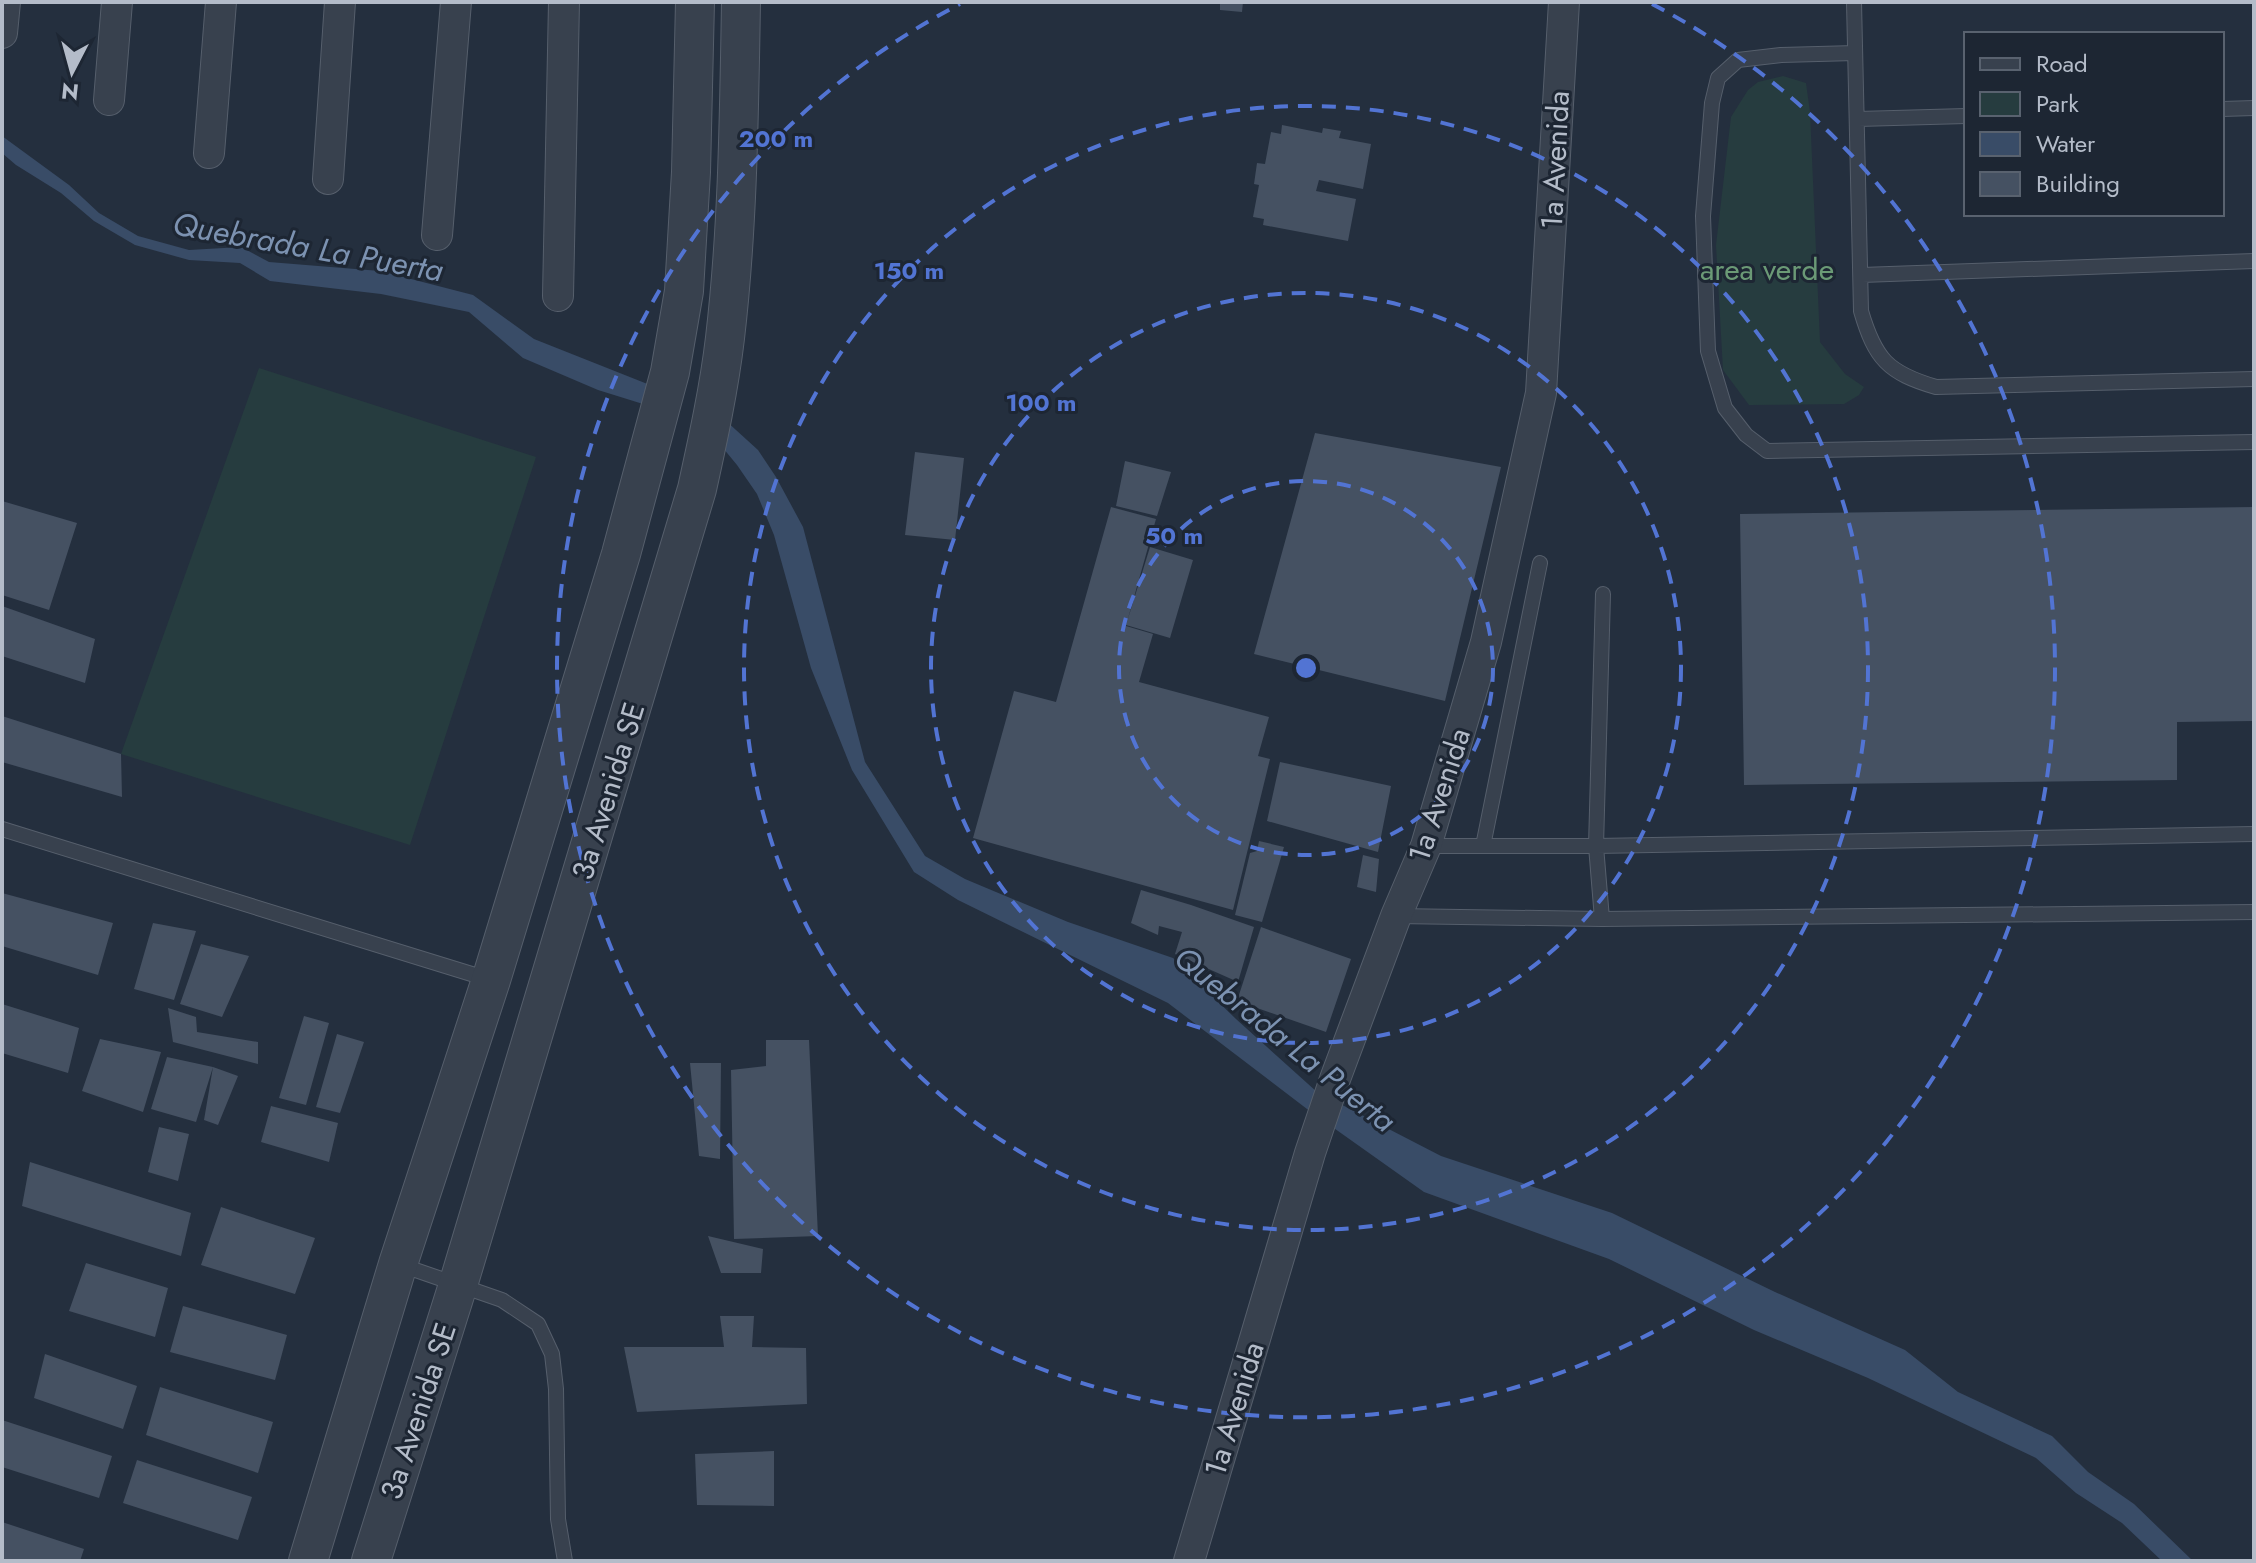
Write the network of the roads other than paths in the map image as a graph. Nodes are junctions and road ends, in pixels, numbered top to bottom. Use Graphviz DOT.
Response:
graph roads {
  1 [pos="5,2"];
  2 [pos="117,2"];
  3 [pos="221,2"];
  4 [pos="340,2"];
  5 [pos="456,2"];
  6 [pos="564,2"];
  7 [pos="695,2"];
  8 [pos="741,2"];
  9 [pos="1564,2"];
  10 [pos="1854,2"];
  11 [pos="2,33"];
  12 [pos="1855,53"];
  13 [pos="109,100"];
  14 [pos="2254,108"];
  15 [pos="2224,109"];
  16 [pos="1964,116"];
  17 [pos="1858,119"];
  18 [pos="209,153"];
  19 [pos="328,179"];
  20 [pos="437,235"];
  21 [pos="2254,261"];
  22 [pos="1862,275"];
  23 [pos="558,296"];
  24 [pos="2254,379"];
  25 [pos="2254,442"];
  26 [pos="1540,563"];
  27 [pos="1603,594"];
  28 [pos="2,829"];
  29 [pos="2254,834"];
  30 [pos="1426,846"];
  31 [pos="1483,846"];
  32 [pos="1596,846"];
  33 [pos="2254,912"];
  34 [pos="1396,916"];
  35 [pos="1602,919"];
  36 [pos="491,980"];
  37 [pos="398,1264"];
  38 [pos="458,1285"];
  39 [pos="308,1561"];
  40 [pos="371,1561"];
  41 [pos="565,1561"];
  42 [pos="1189,1561"];
  1 -- 11 [label="street"];
  2 -- 13 [label="street"];
  3 -- 18 [label="street"];
  4 -- 19 [label="street"];
  5 -- 20 [label="street"];
  6 -- 23 [label="street"];
  7 -- 36 [label="street, 3a Avenida SE"];
  8 -- 38 [label="street, 3a Avenida SE"];
  9 -- 30 [label="street, 1a Avenida"];
  10 -- 12 [label="lane"];
  12 -- 17 [label="lane"];
  12 -- 25 [label="lane"];
  14 -- 15 [label="lane"];
  16 -- 17 [label="lane"];
  17 -- 22 [label="lane"];
  21 -- 22 [label="lane"];
  22 -- 24 [label="lane"];
  26 -- 31 [label="lane"];
  27 -- 32 [label="lane"];
  28 -- 36 [label="lane"];
  29 -- 32 [label="lane"];
  30 -- 31 [label="lane"];
  30 -- 34 [label="street, 1a Avenida"];
  31 -- 32 [label="lane"];
  32 -- 35 [label="lane"];
  33 -- 35 [label="lane"];
  34 -- 35 [label="lane"];
  34 -- 42 [label="street, 1a Avenida"];
  36 -- 37 [label="street, 3a Avenida SE"];
  37 -- 38 [label="lane"];
  37 -- 39 [label="street, 3a Avenida SE"];
  38 -- 40 [label="street, 3a Avenida SE"];
  38 -- 41 [label="lane"];
}
